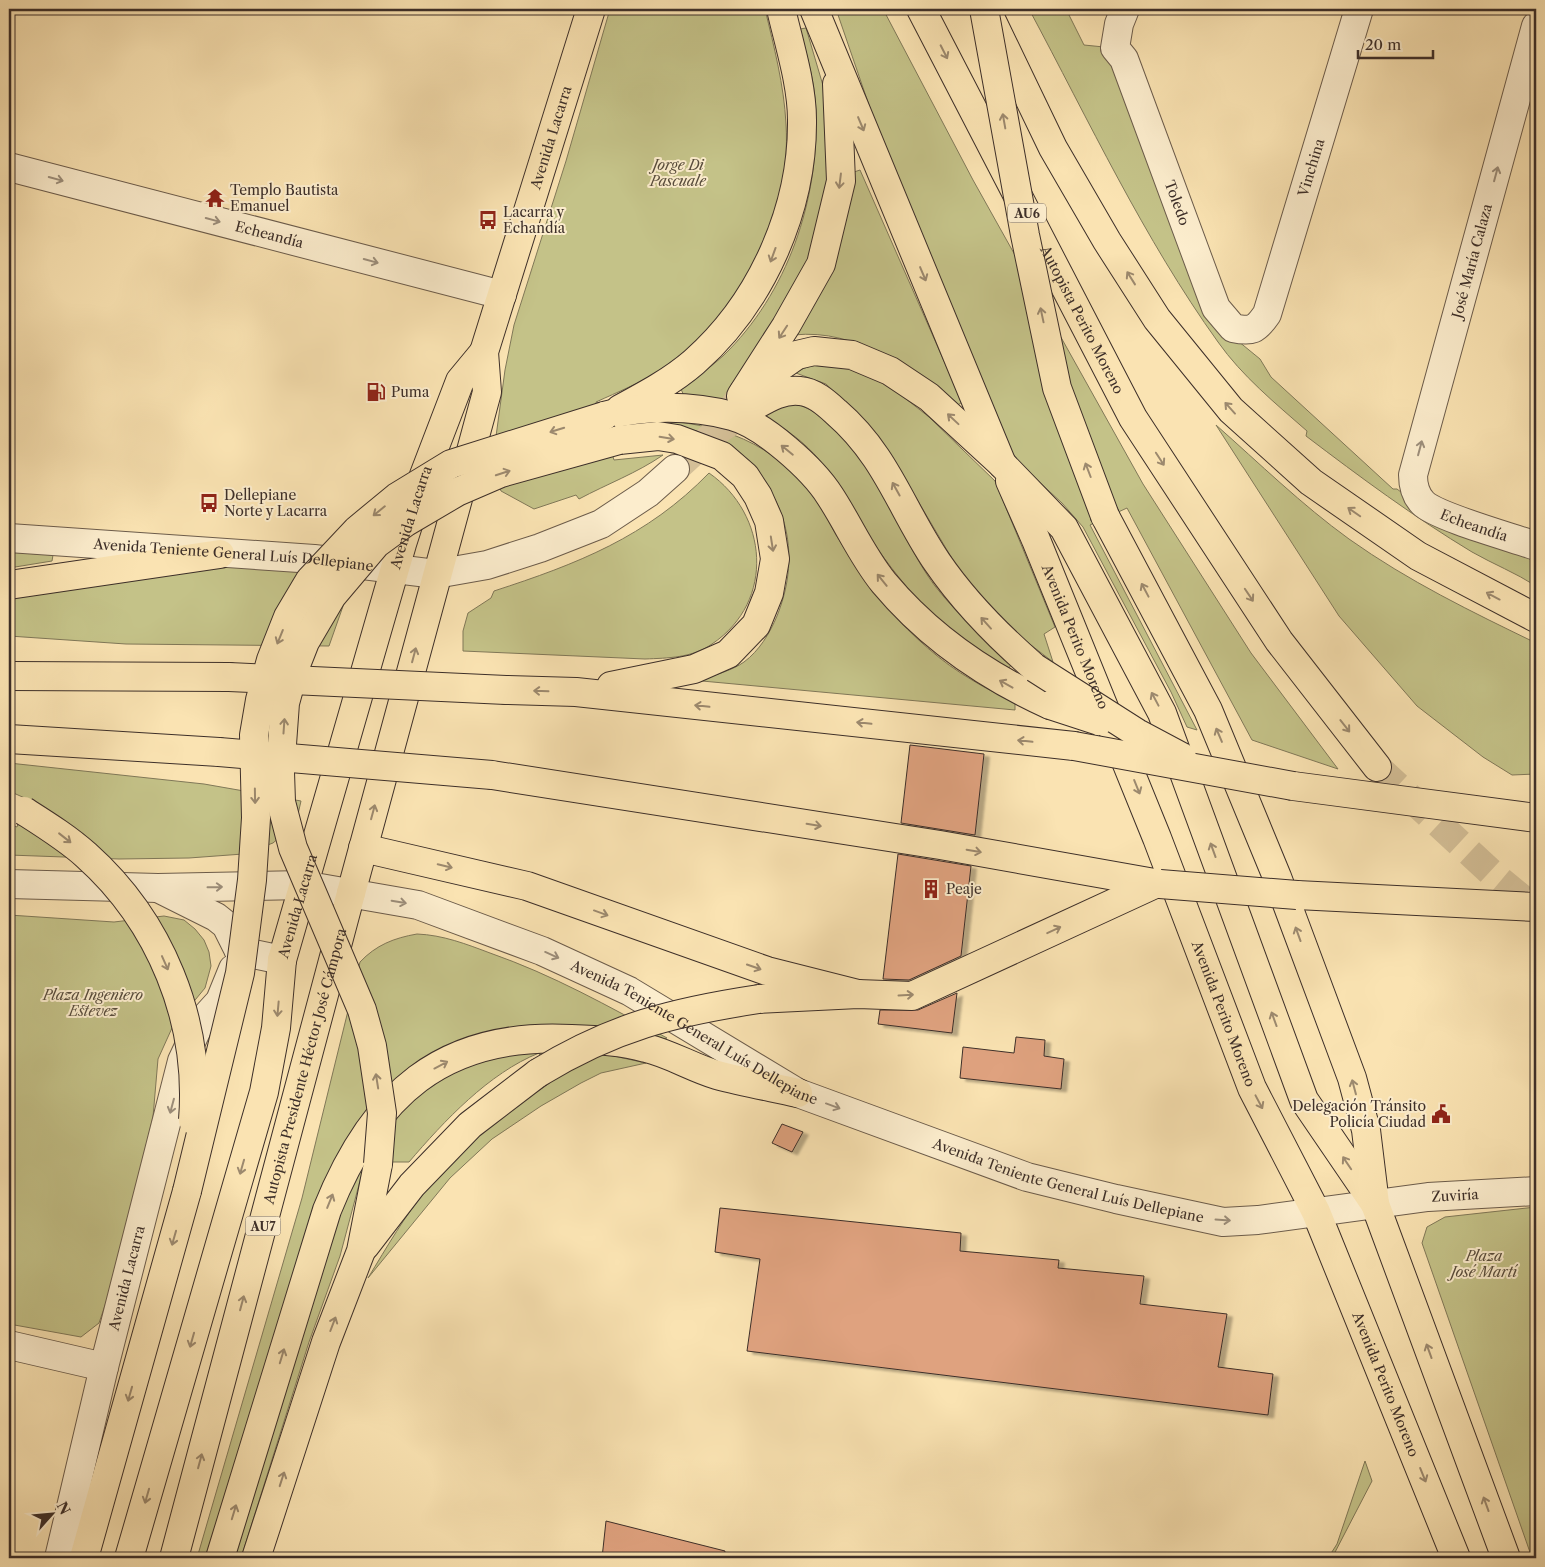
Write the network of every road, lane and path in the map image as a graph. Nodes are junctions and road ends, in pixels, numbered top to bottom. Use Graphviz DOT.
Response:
graph roads {
  1 [pos="591,9"];
  2 [pos="781,9"];
  3 [pos="814,9"];
  4 [pos="921,9"];
  5 [pos="985,9"];
  6 [pos="1125,9"];
  7 [pos="1359,9"];
  8 [pos="1536,26"];
  9 [pos="835,63"];
  10 [pos="9,167"];
  11 [pos="502,295"];
  12 [pos="1259,325"];
  13 [pos="484,352"];
  14 [pos="746,398"];
  15 [pos="607,416"];
  16 [pos="1002,464"];
  17 [pos="675,469"];
  18 [pos="1417,495"];
  19 [pos="9,538"];
  20 [pos="1536,546"];
  21 [pos="220,554"];
  22 [pos="395,570"];
  23 [pos="436,574"];
  24 [pos="9,585"];
  25 [pos="1536,618"];
  26 [pos="9,676"];
  27 [pos="576,692"];
  28 [pos="1136,733"];
  29 [pos="9,739"];
  30 [pos="1377,767"];
  31 [pos="1206,769"];
  32 [pos="17,808"];
  33 [pos="1536,818"];
  34 [pos="363,848"];
  35 [pos="9,884"];
  36 [pos="1157,884"];
  37 [pos="303,886"];
  38 [pos="158,888"];
  39 [pos="351,893"];
  40 [pos="1536,907"];
  41 [pos="238,951"];
  42 [pos="282,960"];
  43 [pos="858,994"];
  44 [pos="798,1093"];
  45 [pos="187,1191"];
  46 [pos="1536,1191"];
  47 [pos="1374,1204"];
  48 [pos="1316,1212"];
  49 [pos="363,1239"];
  50 [pos="9,1345"];
  51 [pos="104,1366"];
  52 [pos="86,1551"];
  53 [pos="59,1558"];
  54 [pos="129,1558"];
  55 [pos="174,1558"];
  56 [pos="220,1558"];
  57 [pos="256,1558"];
  58 [pos="1456,1558"];
  59 [pos="1506,1558"];
  1 -- 11 [label="main road, Avenida Lacarra"];
  2 -- 15 [label="main road, one-way"];
  3 -- 9 [label="main road, Avenida Perito Moreno"];
  4 -- 30 [label="main road, Autopista Perito Moreno / AU6, one-way"];
  25 -- 5 [label="main road, one-way"];
  47 -- 5 [label="main road, one-way, bridge"];
  6 -- 12 [label="street, Toledo"];
  7 -- 12 [label="street, Vinchina"];
  18 -- 8 [label="street, José María Calaza, one-way"];
  9 -- 14 [label="main road, one-way"];
  9 -- 16 [label="main road, Avenida Perito Moreno, one-way"];
  10 -- 11 [label="street, Echeandía, one-way"];
  11 -- 13 [label="main road, Avenida Lacarra"];
  13 -- 22 [label="main road, Avenida Lacarra"];
  13 -- 23 [label="main road, Avenida Lacarra"];
  16 -- 14 [label="main road, one-way"];
  28 -- 14 [label="main road, one-way, bridge"];
  28 -- 15 [label="main road, one-way, bridge"];
  15 -- 45 [label="main road, one-way, bridge"];
  47 -- 16 [label="main road, one-way"];
  16 -- 48 [label="main road, Avenida Perito Moreno, one-way"];
  17 -- 23 [label="street, Avenida Teniente General Luís Dellepiane"];
  18 -- 20 [label="street, Echeandía"];
  19 -- 21 [label="street, Avenida Teniente General Luís Dellepiane"];
  21 -- 22 [label="street, Avenida Teniente General Luís Dellepiane"];
  21 -- 24 [label="main road"];
  22 -- 23 [label="street, Avenida Teniente General Luís Dellepiane"];
  22 -- 37 [label="main road, Avenida Lacarra"];
  34 -- 23 [label="main road, Avenida Lacarra, one-way"];
  27 -- 26 [label="main road, one-way, bridge"];
  31 -- 27 [label="main road, one-way, bridge"];
  49 -- 27 [label="main road, one-way, bridge"];
  28 -- 31 [label="main road, bridge"];
  29 -- 36 [label="main road, one-way, bridge"];
  31 -- 33 [label="main road, bridge"];
  32 -- 45 [label="main road, one-way, bridge"];
  34 -- 39 [label="main road, Avenida Lacarra"];
  34 -- 43 [label="main road, one-way"];
  35 -- 38 [label="street, Avenida Teniente General Luís Dellepiane"];
  36 -- 40 [label="main road, bridge"];
  43 -- 36 [label="main road, one-way"];
  38 -- 37 [label="street, Avenida Teniente General Luís Dellepiane, one-way"];
  37 -- 39 [label="street, Avenida Teniente General Luís Dellepiane"];
  37 -- 42 [label="main road, Avenida Lacarra"];
  38 -- 41 [label="street"];
  39 -- 44 [label="street, Avenida Teniente General Luís Dellepiane, one-way"];
  55 -- 39 [label="main road, Autopista Presidente Héctor José Cámpora / AU7, one-way"];
  41 -- 42 [label="street, Avenida Lacarra"];
  41 -- 51 [label="street, Avenida Lacarra, one-way"];
  42 -- 54 [label="main road, AU7, one-way"];
  43 -- 49 [label="main road, bridge"];
  44 -- 48 [label="street, Avenida Teniente General Luís Dellepiane, one-way"];
  56 -- 44 [label="main road, one-way"];
  45 -- 52 [label="main road, one-way"];
  46 -- 47 [label="street, Zuviría"];
  47 -- 48 [label="street, Avenida Teniente General Luís Dellepiane"];
  59 -- 47 [label="main road, one-way"];
  48 -- 58 [label="main road, Avenida Perito Moreno, one-way"];
  57 -- 49 [label="main road, one-way"];
  50 -- 51 [label="street"];
  51 -- 53 [label="street, Avenida Lacarra"];
}
